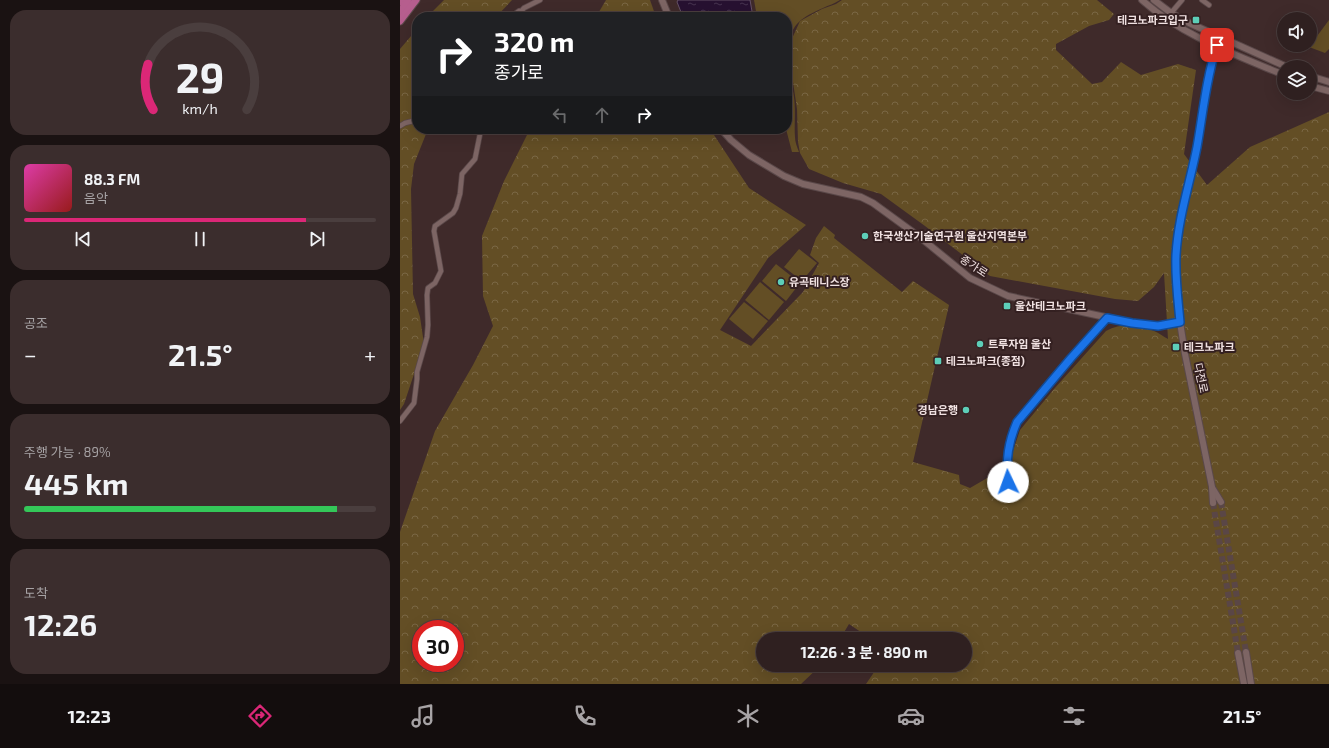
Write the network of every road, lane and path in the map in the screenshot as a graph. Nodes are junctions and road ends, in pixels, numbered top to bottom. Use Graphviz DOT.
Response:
graph roads {
  1 [pos="408,0"];
  2 [pos="416,0"];
  3 [pos="540,0"];
  4 [pos="662,0"];
  5 [pos="1142,0"];
  6 [pos="1154,0"];
  7 [pos="1182,0"];
  8 [pos="1202,0"];
  9 [pos="1209,5"];
  10 [pos="524,8"];
  11 [pos="518,12"];
  12 [pos="520,12"];
  13 [pos="667,12"];
  14 [pos="400,13"];
  15 [pos="1171,13"];
  16 [pos="400,21"];
  17 [pos="1220,37"];
  18 [pos="1217,45"];
  19 [pos="1277,63"];
  20 [pos="1277,72"];
  21 [pos="1317,78"];
  22 [pos="1329,82"];
  23 [pos="1317,88"];
  24 [pos="1329,92"];
  25 [pos="412,121"];
  26 [pos="400,126"];
  27 [pos="480,134"];
  28 [pos="726,134"];
  29 [pos="1107,318"];
  30 [pos="1180,322"];
  31 [pos="400,421"];
  32 [pos="1008,482"];
  33 [pos="1212,487"];
  34 [pos="1221,502"];
  35 [pos="1214,503"];
  36 [pos="1246,652"];
  37 [pos="1238,653"];
  38 [pos="1244,684"];
  39 [pos="1250,684"];
  1 -- 14 [label="highway"];
  2 -- 16 [label="highway"];
  3 -- 10 [label="street"];
  4 -- 13 [label="main road"];
  5 -- 18 [label="main road"];
  6 -- 15 [label="main road"];
  7 -- 15 [label="street"];
  8 -- 9 [label="street"];
  10 -- 11 [label="street"];
  10 -- 12 [label="street"];
  15 -- 17 [label="main road"];
  17 -- 18 [label="main road, 다전로"];
  17 -- 19 [label="main road"];
  18 -- 20 [label="main road"];
  18 -- 30 [label="main road, 다전로"];
  21 -- 22 [label="main road"];
  23 -- 24 [label="main road"];
  25 -- 26 [label="street"];
  27 -- 31 [label="street"];
  28 -- 29 [label="main road, 종가로"];
  29 -- 30 [label="main road, 종가로"];
  29 -- 32 [label="street"];
  30 -- 33 [label="main road, 다전로"];
  33 -- 34 [label="main road, 다전로"];
  33 -- 35 [label="main road, 다전로"];
  36 -- 39 [label="main road"];
  37 -- 38 [label="main road"];
}
